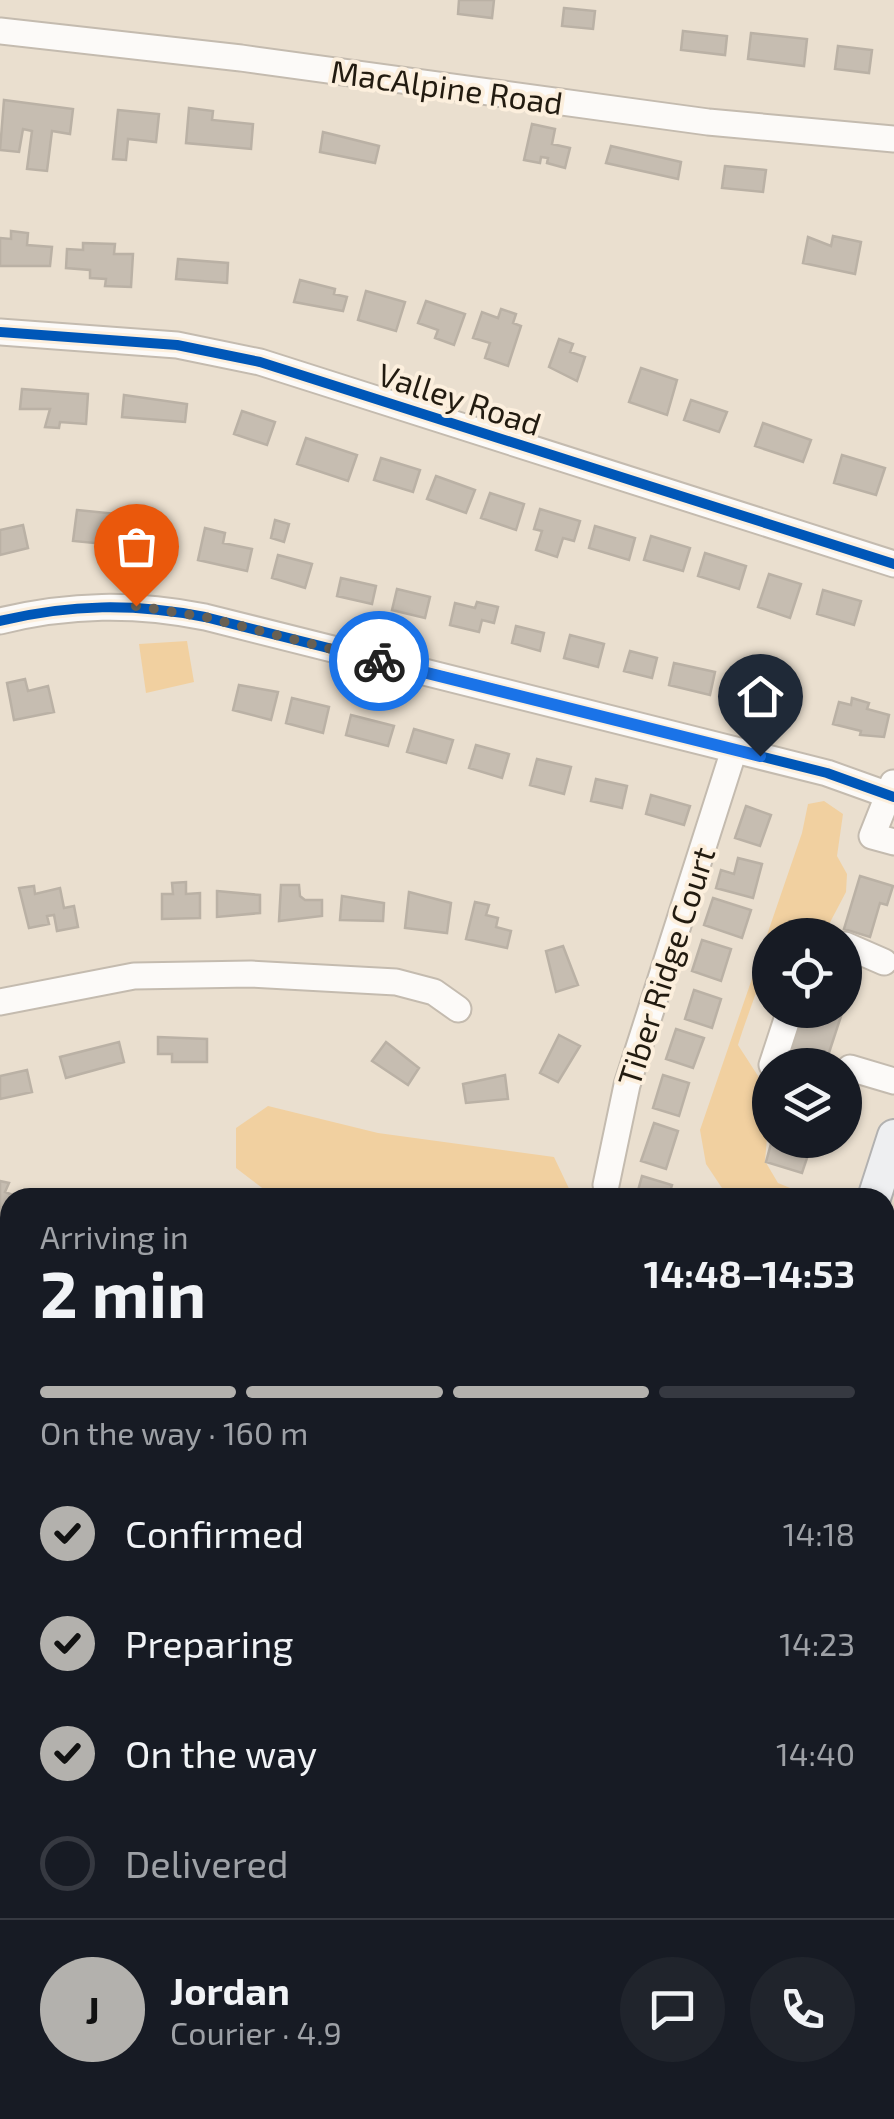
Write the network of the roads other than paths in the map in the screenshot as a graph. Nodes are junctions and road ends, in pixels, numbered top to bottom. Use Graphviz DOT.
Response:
graph roads {
  1 [pos="0,31"];
  2 [pos="894,139"];
  3 [pos="0,332"];
  4 [pos="894,564"];
  5 [pos="0,621"];
  6 [pos="734,750"];
  7 [pos="891,790"];
  8 [pos="894,842"];
  9 [pos="862,952"];
  10 [pos="884,962"];
  11 [pos="0,1002"];
  12 [pos="458,1008"];
  13 [pos="862,1072"];
  14 [pos="894,1081"];
  15 [pos="894,1136"];
  16 [pos="606,1185"];
  17 [pos="883,1188"];
  1 -- 2 [label="street, MacAlpine Road"];
  3 -- 4 [label="street, Valley Road"];
  5 -- 6 [label="street"];
  6 -- 7 [label="street"];
  6 -- 16 [label="street, Tiber Ridge Court"];
  7 -- 8 [label="street"];
  9 -- 10 [label="street"];
  11 -- 12 [label="street"];
  13 -- 14 [label="street"];
  15 -- 17 [label="main road"];
}
